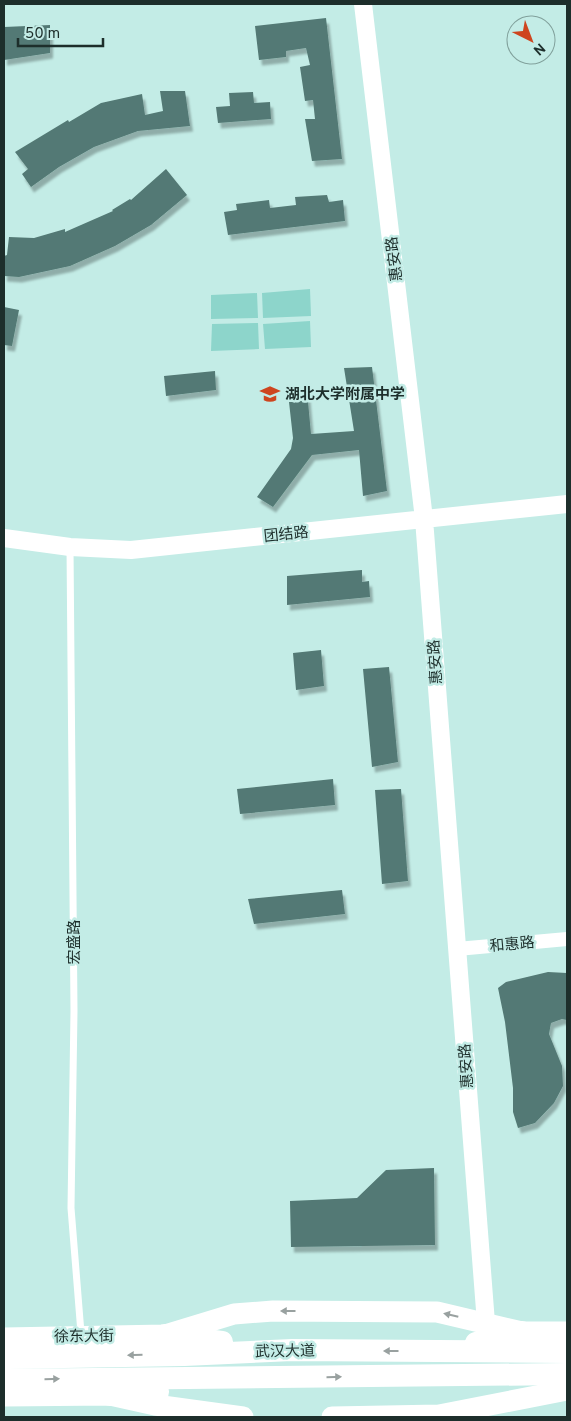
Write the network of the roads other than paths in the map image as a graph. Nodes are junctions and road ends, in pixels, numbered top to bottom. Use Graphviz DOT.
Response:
graph roads {
  1 [pos="363,4"];
  2 [pos="567,504"];
  3 [pos="424,519"];
  4 [pos="4,538"];
  5 [pos="70,547"];
  6 [pos="567,939"];
  7 [pos="457,949"];
  8 [pos="486,1323"];
  9 [pos="522,1332"];
  10 [pos="165,1335"];
  11 [pos="81,1336"];
  12 [pos="4,1338"];
  13 [pos="292,1350"];
  14 [pos="444,1351"];
  15 [pos="4,1358"];
  16 [pos="566,1366"];
  17 [pos="285,1378"];
  18 [pos="4,1380"];
  19 [pos="110,1395"];
  20 [pos="4,1396"];
  21 [pos="493,1411"];
  22 [pos="243,1417"];
  23 [pos="332,1417"];
  1 -- 3 [label="street, 惠安路"];
  2 -- 3 [label="street, 团结路"];
  3 -- 5 [label="street, 团结路"];
  3 -- 7 [label="street, 惠安路"];
  4 -- 5 [label="street, 团结路"];
  5 -- 11 [label="lane, 宏盛路"];
  6 -- 7 [label="street, 和惠路"];
  7 -- 8 [label="street, 惠安路"];
  8 -- 9 [label="main road, 徐东大街"];
  8 -- 10 [label="main road, 徐东大街, one-way"];
  9 -- 14 [label="highway"];
  9 -- 16 [label="main road, 徐东大街"];
  10 -- 11 [label="main road, 徐东大街"];
  10 -- 13 [label="highway"];
  11 -- 12 [label="main road, 徐东大街"];
  14 -- 13 [label="highway, 武汉大道, one-way"];
  13 -- 15 [label="highway, 武汉大道, one-way"];
  14 -- 16 [label="highway, 武汉大道"];
  17 -- 16 [label="highway, 武汉大道, one-way"];
  16 -- 21 [label="main road"];
  18 -- 17 [label="highway, 武汉大道, one-way"];
  17 -- 19 [label="highway"];
  19 -- 20 [label="main road"];
  19 -- 22 [label="main road"];
  21 -- 23 [label="main road"];
}
